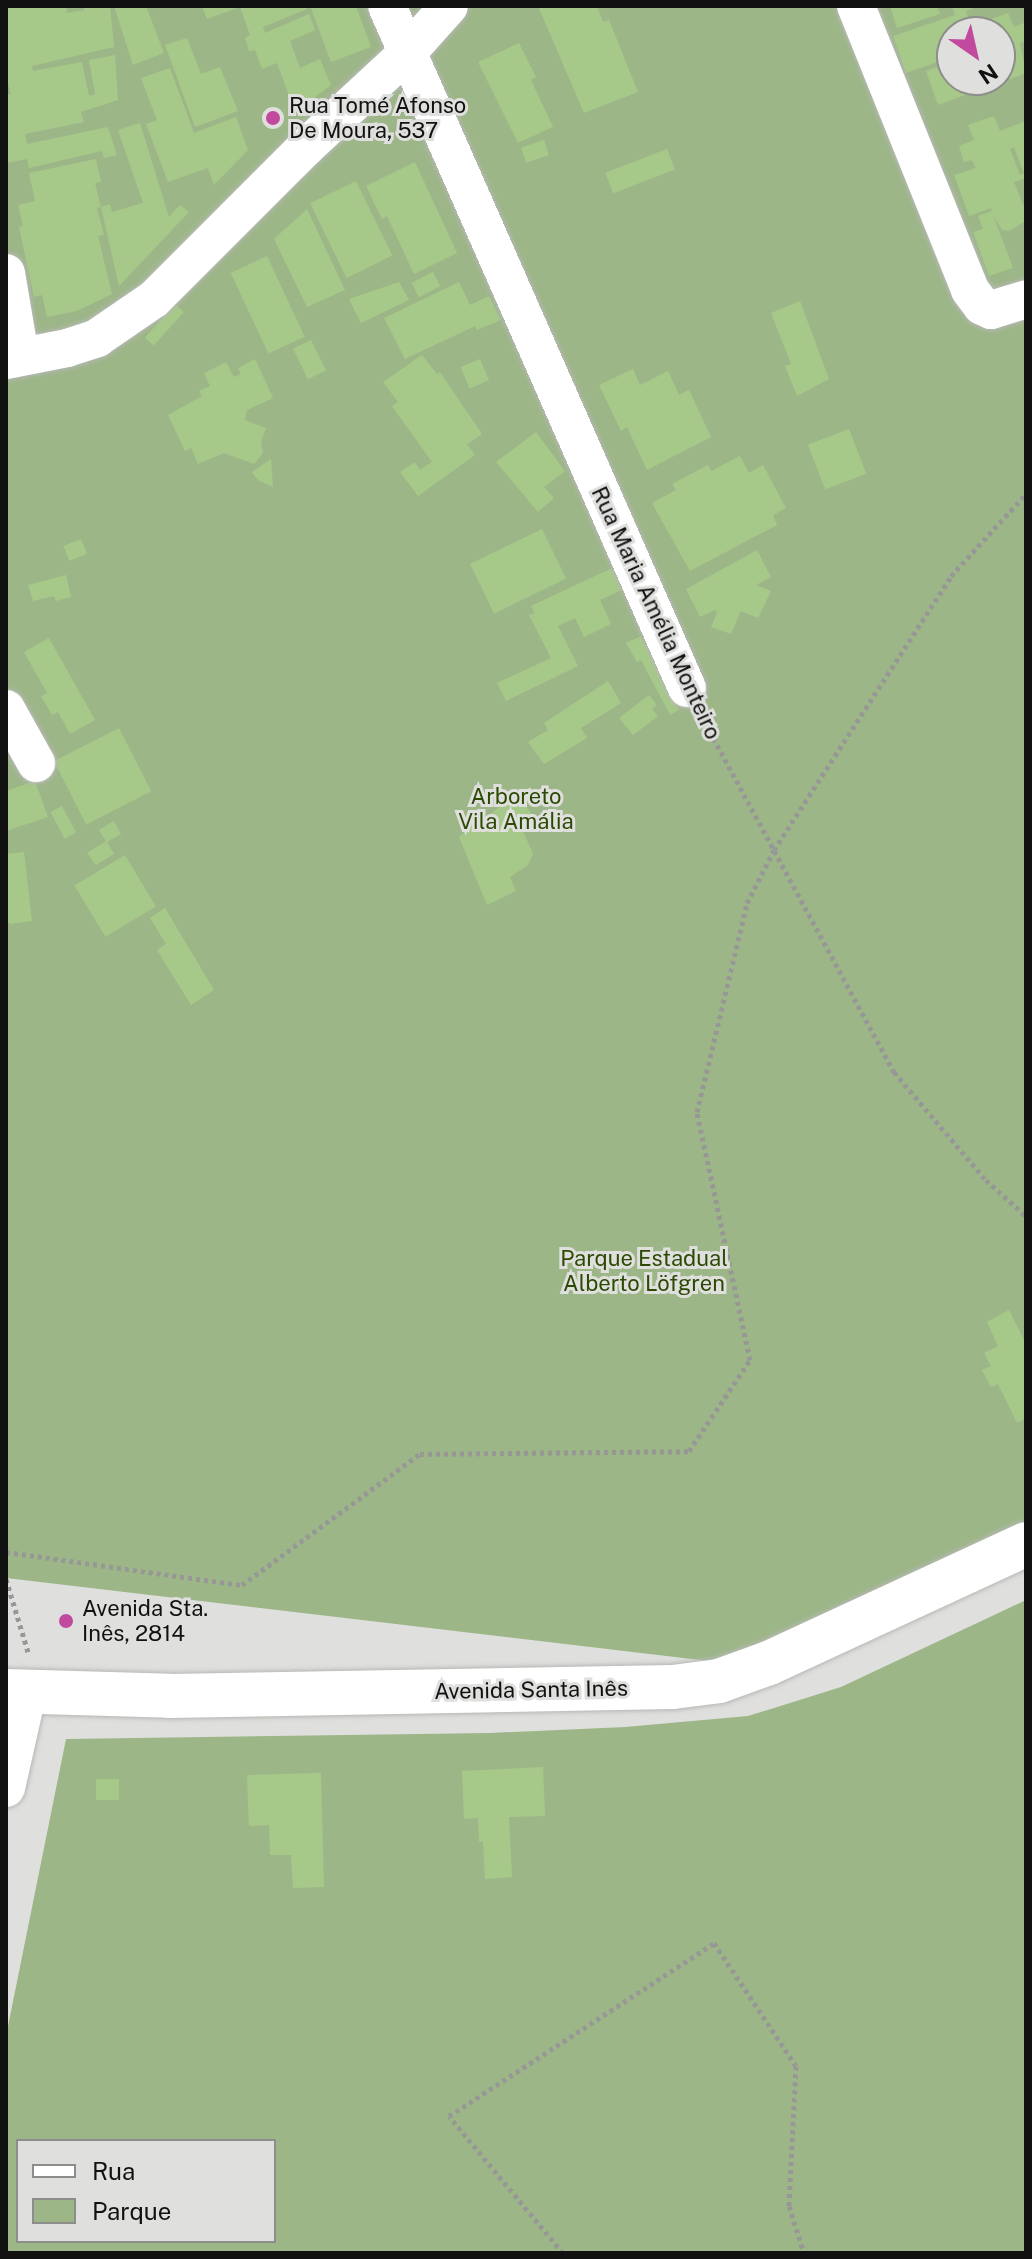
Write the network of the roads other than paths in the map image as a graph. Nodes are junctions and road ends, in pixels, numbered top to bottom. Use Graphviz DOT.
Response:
graph roads {
  1 [pos="387,6"];
  2 [pos="449,6"];
  3 [pos="856,6"];
  4 [pos="406,54"];
  5 [pos="6,273"];
  6 [pos="1008,305"];
  7 [pos="13,358"];
  8 [pos="687,688"];
  9 [pos="6,709"];
  10 [pos="36,763"];
  11 [pos="1026,1544"];
  12 [pos="25,1693"];
  13 [pos="6,1788"];
  1 -- 4 [label="street, Rua Maria Amélia Monteiro"];
  2 -- 4 [label="street"];
  3 -- 6 [label="street"];
  4 -- 7 [label="street"];
  4 -- 8 [label="street, Rua Maria Amélia Monteiro"];
  5 -- 7 [label="street"];
  9 -- 10 [label="street"];
  11 -- 12 [label="main road, Avenida Santa Inês"];
  12 -- 13 [label="street"];
}
